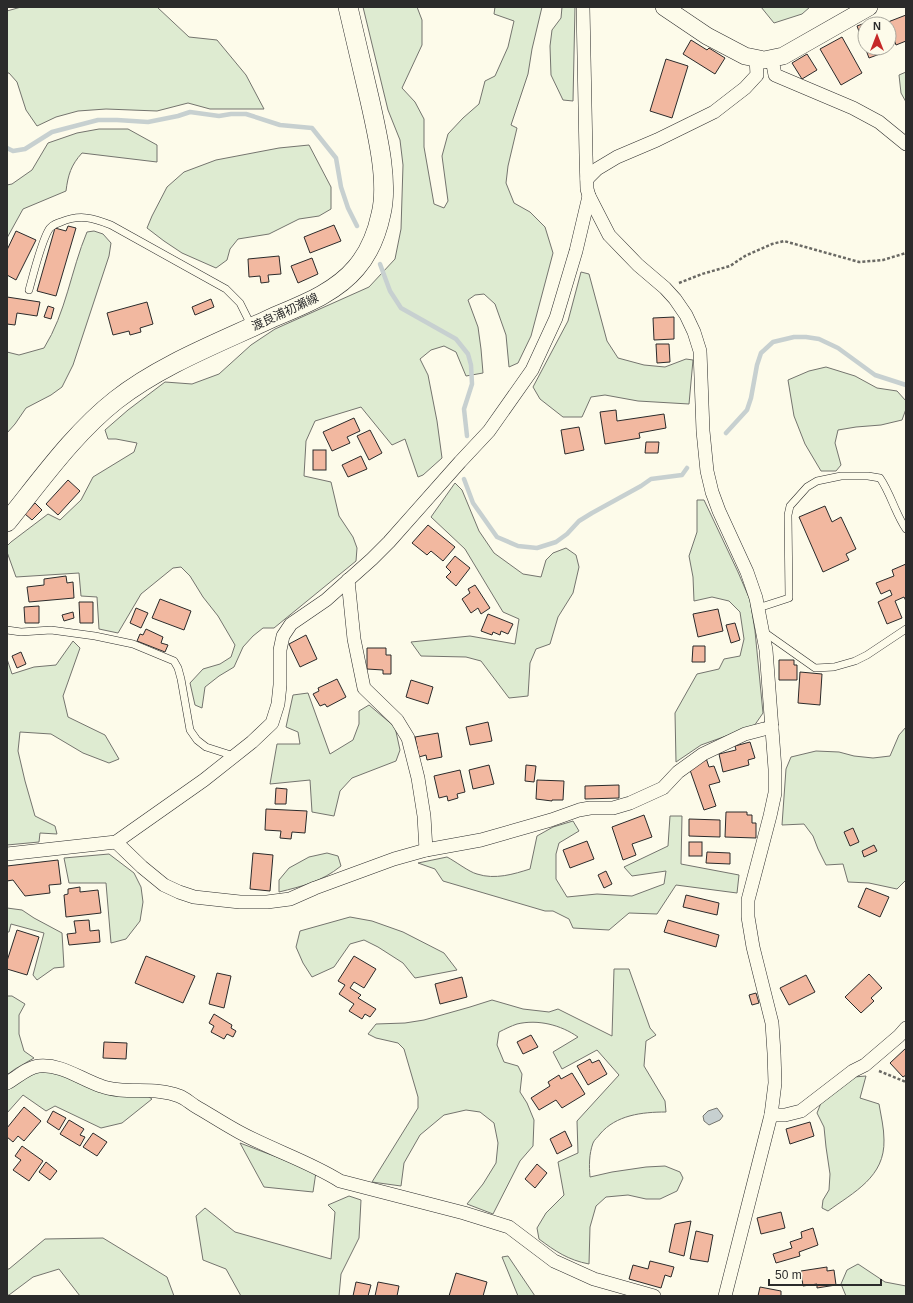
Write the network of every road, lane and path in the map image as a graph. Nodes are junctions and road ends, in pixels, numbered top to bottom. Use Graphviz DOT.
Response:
graph roads {
  1 [pos="348,7"];
  2 [pos="583,7"];
  3 [pos="664,7"];
  4 [pos="869,7"];
  5 [pos="764,59"];
  6 [pos="906,144"];
  7 [pos="587,179"];
  8 [pos="589,196"];
  9 [pos="906,253"];
  10 [pos="665,288"];
  11 [pos="29,290"];
  12 [pos="252,328"];
  13 [pos="7,522"];
  14 [pos="906,529"];
  15 [pos="348,580"];
  16 [pos="758,608"];
  17 [pos="906,629"];
  18 [pos="7,630"];
  19 [pos="763,632"];
  20 [pos="772,727"];
  21 [pos="234,756"];
  22 [pos="116,842"];
  23 [pos="426,850"];
  24 [pos="7,854"];
  25 [pos="906,1028"];
  26 [pos="865,1065"];
  27 [pos="906,1082"];
  28 [pos="7,1084"];
  29 [pos="771,1116"];
  30 [pos="654,1296"];
  31 [pos="725,1296"];
  1 -- 12 [label="main road, 渡良浦初瀬線"];
  2 -- 7 [label="street"];
  3 -- 5 [label="street"];
  4 -- 5 [label="street"];
  5 -- 6 [label="street"];
  5 -- 7 [label="street"];
  7 -- 8 [label="street"];
  8 -- 10 [label="street"];
  8 -- 15 [label="street"];
  9 -- 10 [label="path"];
  10 -- 16 [label="street"];
  11 -- 12 [label="lane"];
  12 -- 13 [label="main road, 渡良浦初瀬線"];
  14 -- 16 [label="lane"];
  15 -- 21 [label="street"];
  15 -- 23 [label="street"];
  16 -- 19 [label="street"];
  17 -- 19 [label="lane"];
  18 -- 21 [label="lane"];
  19 -- 20 [label="street"];
  20 -- 23 [label="street"];
  20 -- 29 [label="street"];
  21 -- 22 [label="street"];
  22 -- 23 [label="street"];
  22 -- 24 [label="street"];
  25 -- 26 [label="street"];
  26 -- 27 [label="path"];
  26 -- 29 [label="street"];
  28 -- 30 [label="street"];
  29 -- 31 [label="street"];
}
